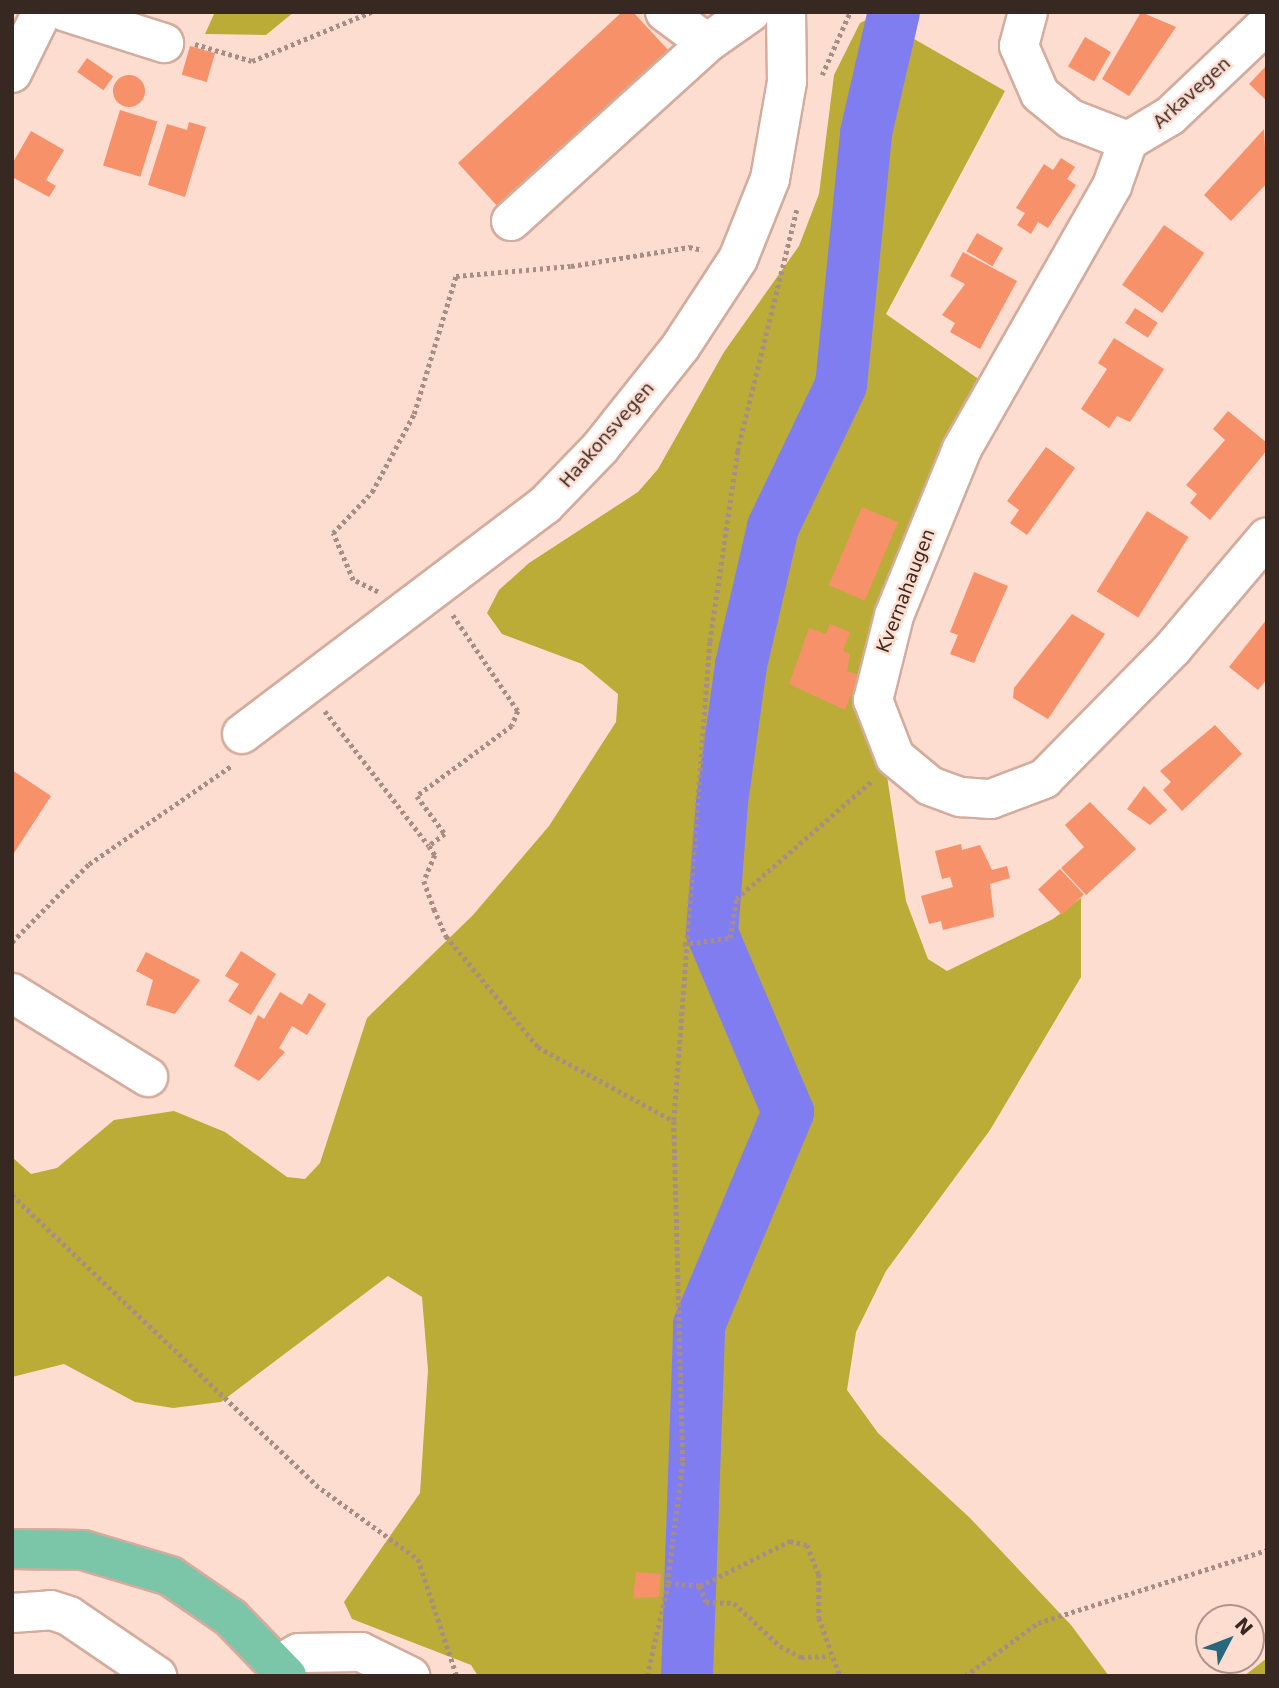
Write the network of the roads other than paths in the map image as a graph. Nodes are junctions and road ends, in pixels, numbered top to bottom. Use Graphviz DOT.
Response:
graph roads {
  1 [pos="43,12"];
  2 [pos="66,12"];
  3 [pos="665,12"];
  4 [pos="751,12"];
  5 [pos="786,12"];
  6 [pos="1028,12"];
  7 [pos="1267,24"];
  8 [pos="164,43"];
  9 [pos="707,43"];
  10 [pos="12,73"];
  11 [pos="1128,141"];
  12 [pos="511,221"];
  13 [pos="1267,537"];
  14 [pos="238,749"];
  15 [pos="12,993"];
  16 [pos="148,1077"];
  17 [pos="12,1549"];
  18 [pos="12,1613"];
  19 [pos="288,1665"];
  20 [pos="157,1676"];
  21 [pos="410,1676"];
  1 -- 10 [label="street"];
  2 -- 8 [label="street"];
  3 -- 9 [label="street"];
  4 -- 9 [label="street"];
  5 -- 14 [label="street, Haakonsvegen"];
  6 -- 11 [label="street"];
  7 -- 11 [label="street, Arkavegen"];
  9 -- 12 [label="street"];
  11 -- 13 [label="street, Kvernahaugen"];
  15 -- 16 [label="street"];
  17 -- 19 [label="main road"];
  18 -- 20 [label="street"];
  19 -- 21 [label="street"];
}
